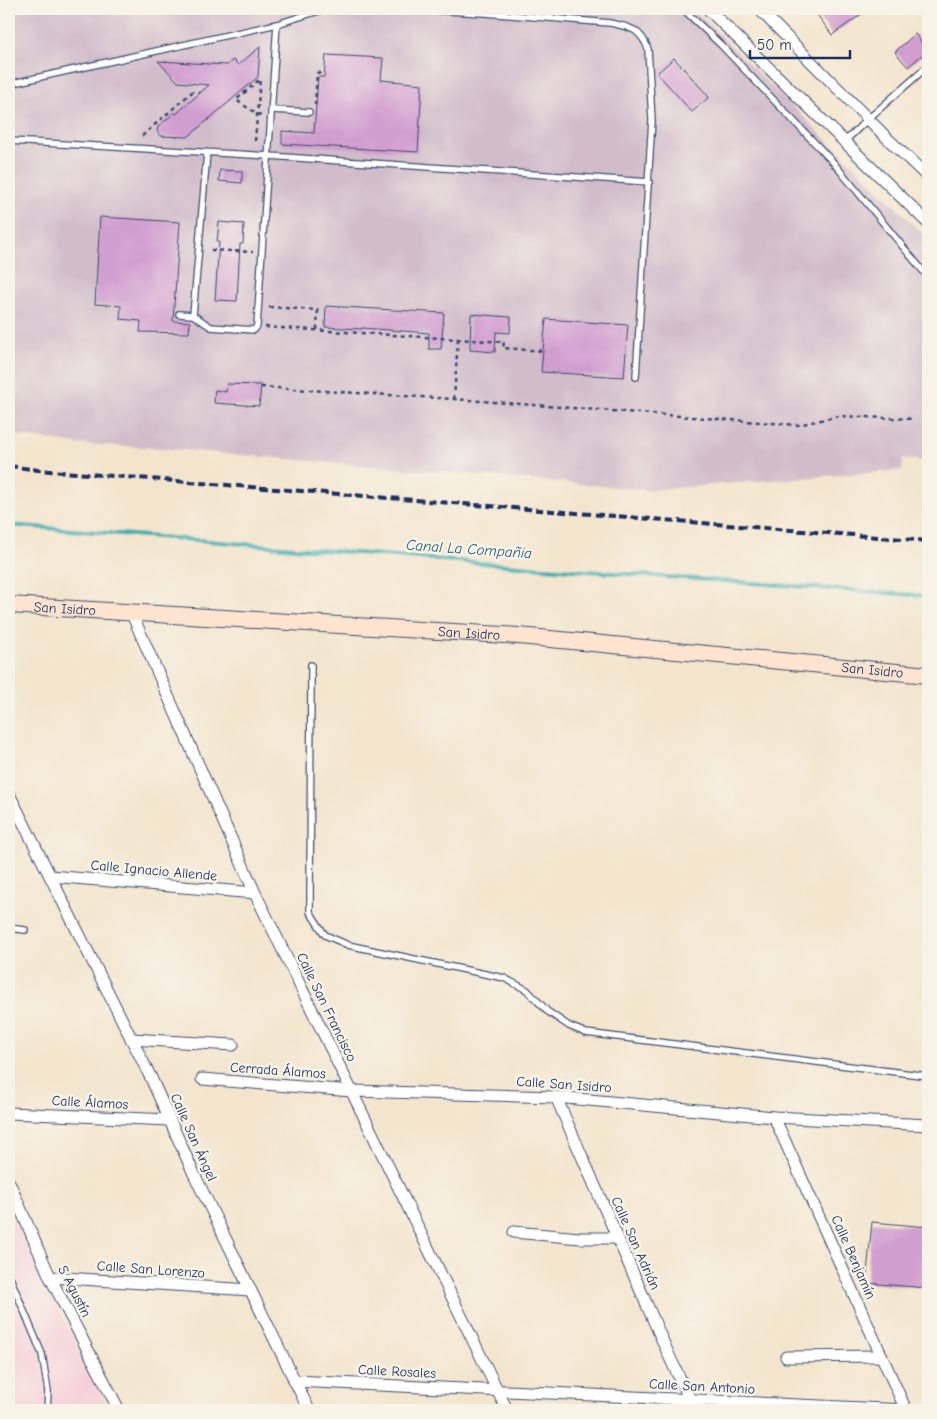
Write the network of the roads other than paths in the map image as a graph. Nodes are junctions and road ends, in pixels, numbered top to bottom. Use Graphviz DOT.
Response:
graph roads {
  1 [pos="325,9"];
  2 [pos="409,9"];
  3 [pos="683,9"];
  4 [pos="708,9"];
  5 [pos="759,9"];
  6 [pos="277,24"];
  7 [pos="928,66"];
  8 [pos="9,84"];
  9 [pos="272,110"];
  10 [pos="312,112"];
  11 [pos="868,119"];
  12 [pos="9,141"];
  13 [pos="844,142"];
  14 [pos="206,153"];
  15 [pos="269,156"];
  16 [pos="928,177"];
  17 [pos="648,182"];
  18 [pos="928,224"];
  19 [pos="928,277"];
  20 [pos="179,314"];
  21 [pos="193,315"];
  22 [pos="636,377"];
  23 [pos="9,605"];
  24 [pos="131,612"];
  25 [pos="311,665"];
  26 [pos="928,675"];
  27 [pos="9,794"];
  28 [pos="50,876"];
  29 [pos="255,893"];
  30 [pos="9,928"];
  31 [pos="25,930"];
  32 [pos="131,1039"];
  33 [pos="233,1045"];
  34 [pos="928,1076"];
  35 [pos="202,1079"];
  36 [pos="352,1091"];
  37 [pos="556,1097"];
  38 [pos="9,1113"];
  39 [pos="774,1117"];
  40 [pos="170,1120"];
  41 [pos="928,1124"];
  42 [pos="9,1182"];
  43 [pos="514,1232"];
  44 [pos="617,1238"];
  45 [pos="9,1275"];
  46 [pos="50,1277"];
  47 [pos="250,1290"];
  48 [pos="882,1356"];
  49 [pos="786,1357"];
  50 [pos="294,1380"];
  51 [pos="498,1391"];
  52 [pos="693,1405"];
  53 [pos="47,1410"];
  54 [pos="119,1410"];
  55 [pos="309,1410"];
  56 [pos="507,1410"];
  57 [pos="906,1410"];
  1 -- 6 [label="lane"];
  2 -- 17 [label="lane"];
  3 -- 19 [label="lane"];
  4 -- 13 [label="street"];
  5 -- 11 [label="street"];
  6 -- 8 [label="lane"];
  6 -- 9 [label="lane"];
  7 -- 11 [label="lane"];
  9 -- 10 [label="lane"];
  9 -- 15 [label="lane"];
  11 -- 13 [label="lane"];
  11 -- 16 [label="street"];
  12 -- 14 [label="lane"];
  13 -- 18 [label="street"];
  14 -- 15 [label="lane"];
  14 -- 21 [label="lane"];
  15 -- 17 [label="lane"];
  15 -- 21 [label="lane"];
  17 -- 22 [label="lane"];
  20 -- 21 [label="lane"];
  23 -- 24 [label="main road, San Isidro"];
  24 -- 26 [label="main road, San Isidro"];
  24 -- 29 [label="street, Calle San Francisco"];
  25 -- 34 [label="lane"];
  27 -- 28 [label="street"];
  28 -- 29 [label="street, Calle Ignacio Allende"];
  28 -- 32 [label="street, Calle San Ángel"];
  29 -- 36 [label="street, Calle San Francisco"];
  30 -- 31 [label="lane"];
  32 -- 33 [label="street"];
  32 -- 40 [label="street, Calle San Ángel"];
  35 -- 36 [label="street, Cerrada Álamos"];
  36 -- 37 [label="street, Calle San Isidro"];
  36 -- 51 [label="street, Calle San Francisco"];
  37 -- 39 [label="street, Calle San Isidro"];
  37 -- 44 [label="street, Calle San Adrián"];
  38 -- 40 [label="street, Calle Álamos"];
  39 -- 41 [label="street, Calle San Isidro"];
  39 -- 48 [label="street, Calle Benjamín"];
  40 -- 47 [label="street, Calle San Ángel"];
  42 -- 46 [label="street, S Agustín"];
  43 -- 44 [label="street"];
  44 -- 52 [label="street, Calle San Adrián"];
  45 -- 53 [label="lane"];
  46 -- 47 [label="street, Calle San Lorenzo"];
  46 -- 54 [label="street, S Agustín"];
  47 -- 50 [label="street, Calle San Ángel"];
  48 -- 49 [label="street"];
  48 -- 57 [label="street, Calle Benjamín"];
  50 -- 51 [label="street, Calle Rosales"];
  50 -- 55 [label="street, Calle San Ángel"];
  51 -- 52 [label="street, Calle San Antonio"];
  51 -- 56 [label="street, Calle San Francisco"];
  52 -- 57 [label="street, Calle San Antonio"];
}
